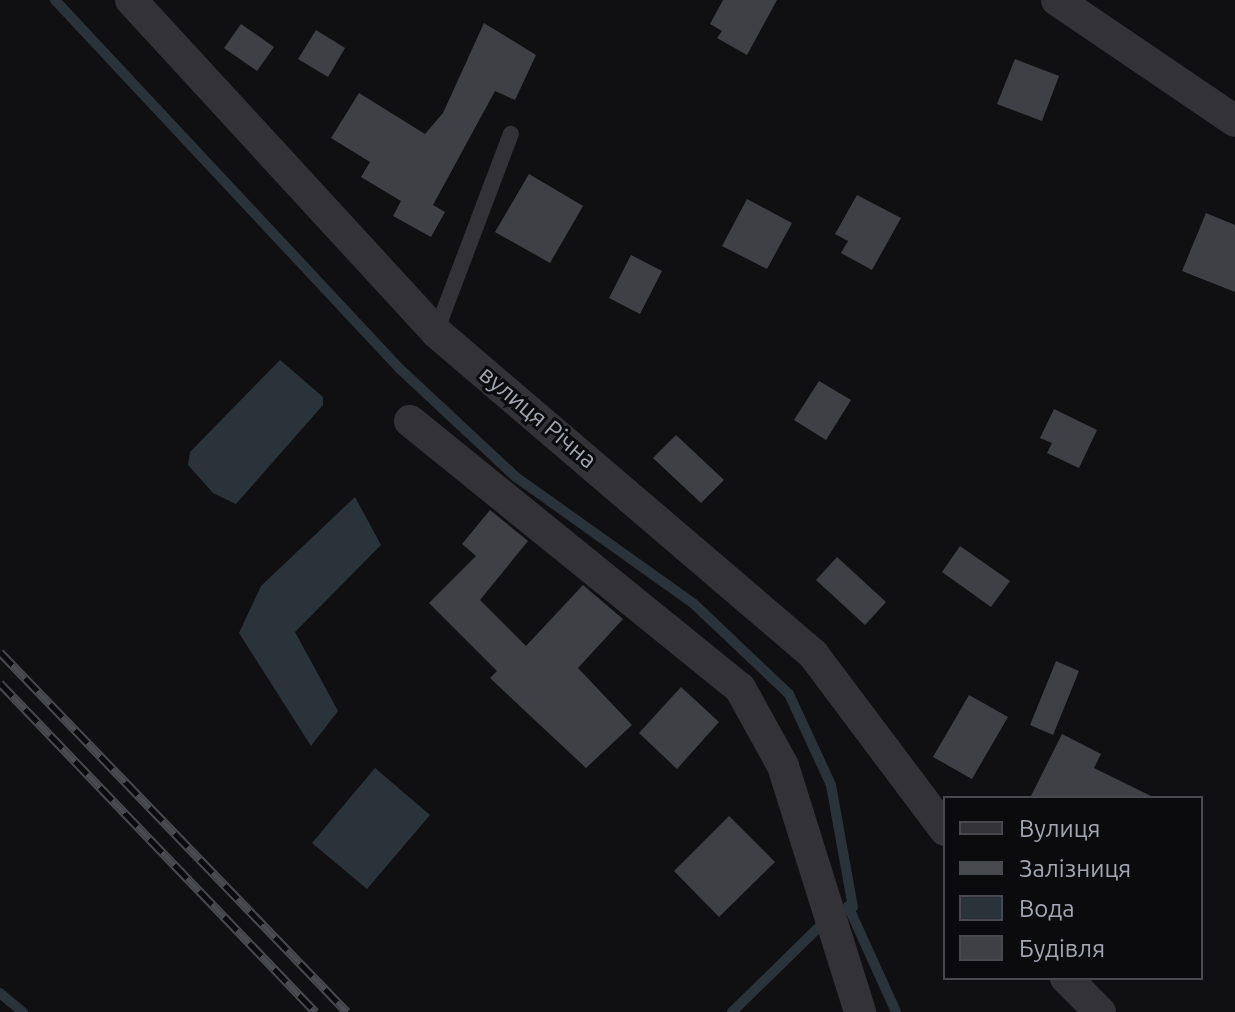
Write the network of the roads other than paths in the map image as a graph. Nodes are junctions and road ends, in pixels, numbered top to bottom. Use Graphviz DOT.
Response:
graph roads {
  1 [pos="131,0"];
  2 [pos="1057,0"];
  3 [pos="1235,121"];
  4 [pos="511,134"];
  5 [pos="436,332"];
  6 [pos="410,421"];
  7 [pos="943,827"];
  8 [pos="1068,980"];
  9 [pos="860,1012"];
  10 [pos="1100,1012"];
  1 -- 5 [label="street, вулиця Річна"];
  2 -- 3 [label="street"];
  4 -- 5 [label="lane"];
  5 -- 7 [label="street, вулиця Річна"];
  6 -- 9 [label="street"];
  8 -- 10 [label="street"];
}
